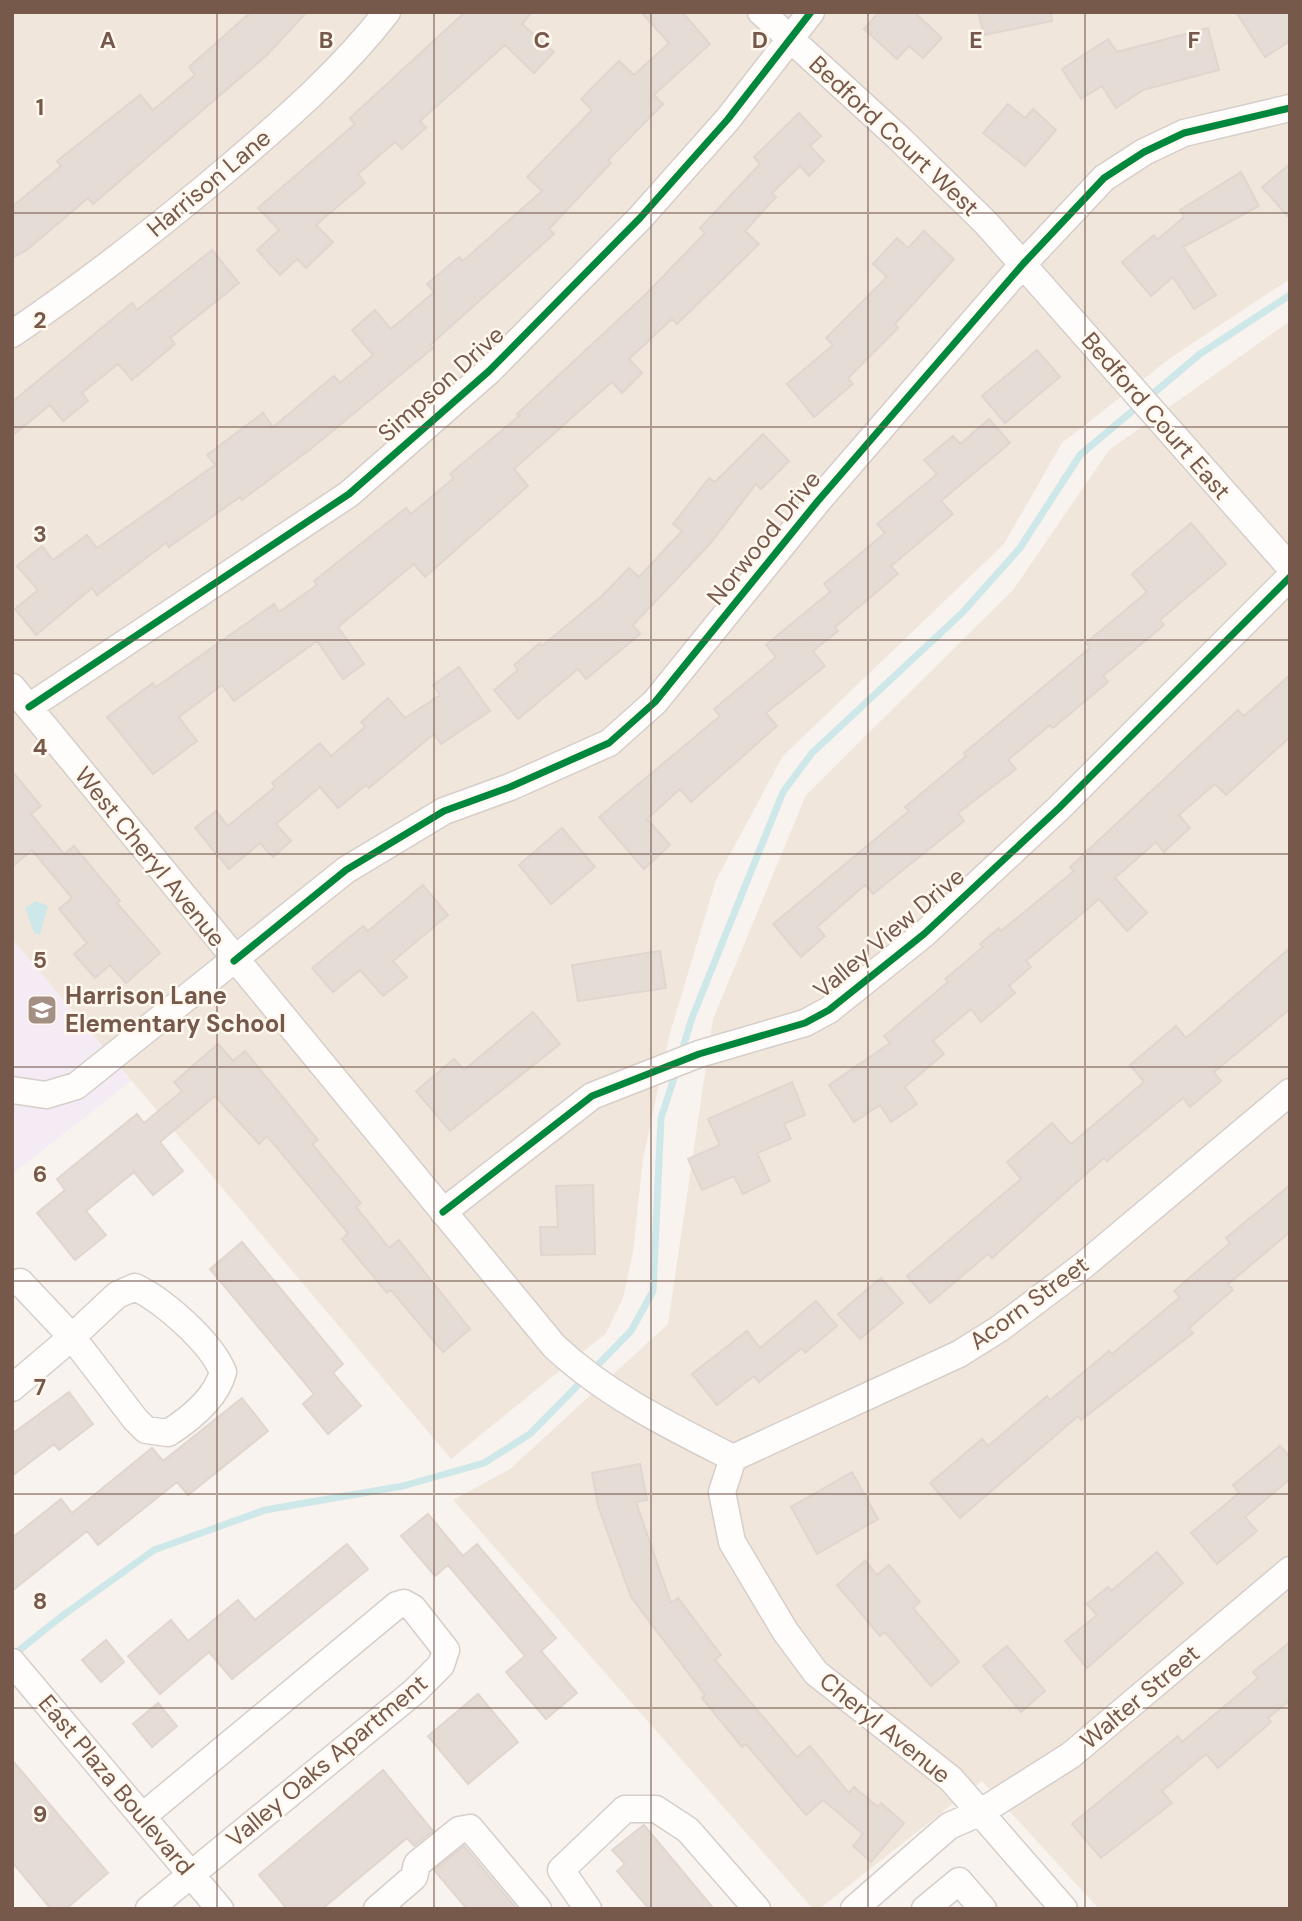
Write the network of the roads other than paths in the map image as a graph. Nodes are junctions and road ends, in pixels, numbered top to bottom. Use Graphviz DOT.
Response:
graph roads {
  1 [pos="387,12"];
  2 [pos="761,12"];
  3 [pos="811,12"];
  4 [pos="790,39"];
  5 [pos="1290,108"];
  6 [pos="1023,264"];
  7 [pos="12,334"];
  8 [pos="1290,567"];
  9 [pos="1290,577"];
  10 [pos="21,697"];
  11 [pos="234,961"];
  12 [pos="12,1090"];
  13 [pos="1290,1092"];
  14 [pos="443,1212"];
  15 [pos="20,1282"];
  16 [pos="72,1337"];
  17 [pos="12,1388"];
  18 [pos="733,1458"];
  19 [pos="1290,1570"];
  20 [pos="16,1667"];
  21 [pos="981,1812"];
  22 [pos="143,1816"];
  23 [pos="191,1874"];
  24 [pos="149,1909"];
  25 [pos="220,1909"];
  26 [pos="377,1909"];
  27 [pos="538,1909"];
  28 [pos="588,1909"];
  29 [pos="757,1909"];
  30 [pos="854,1909"];
  31 [pos="925,1909"];
  32 [pos="983,1909"];
  33 [pos="1064,1909"];
  1 -- 7 [label="street, Harrison Lane"];
  2 -- 4 [label="street, Bedford Court West"];
  3 -- 4 [label="street, Simpson Drive"];
  4 -- 6 [label="street, Bedford Court West"];
  4 -- 10 [label="street, Simpson Drive"];
  5 -- 6 [label="street, Norwood Drive"];
  6 -- 8 [label="street, Bedford Court East"];
  6 -- 11 [label="street, Norwood Drive"];
  9 -- 14 [label="street, Valley View Drive"];
  10 -- 11 [label="street, West Cheryl Avenue"];
  11 -- 12 [label="street, Norwood Drive"];
  11 -- 14 [label="street, West Cheryl Avenue"];
  13 -- 18 [label="street, Acorn Street"];
  14 -- 18 [label="street, West Cheryl Avenue"];
  15 -- 16 [label="street"];
  16 -- 16 [label="street"];
  16 -- 17 [label="street"];
  18 -- 21 [label="street, Cheryl Avenue"];
  19 -- 21 [label="street, Walter Street"];
  20 -- 22 [label="street, East Plaza Boulevard"];
  21 -- 30 [label="street, Walter Street"];
  21 -- 33 [label="street, Cheryl Avenue"];
  22 -- 23 [label="street, East Plaza Boulevard"];
  22 -- 23 [label="street, Valley Oaks Apartment"];
  23 -- 24 [label="street, Valley Oaks Apartment"];
  23 -- 25 [label="street, East Plaza Boulevard"];
  26 -- 27 [label="street"];
  28 -- 29 [label="street"];
  31 -- 32 [label="street"];
}
